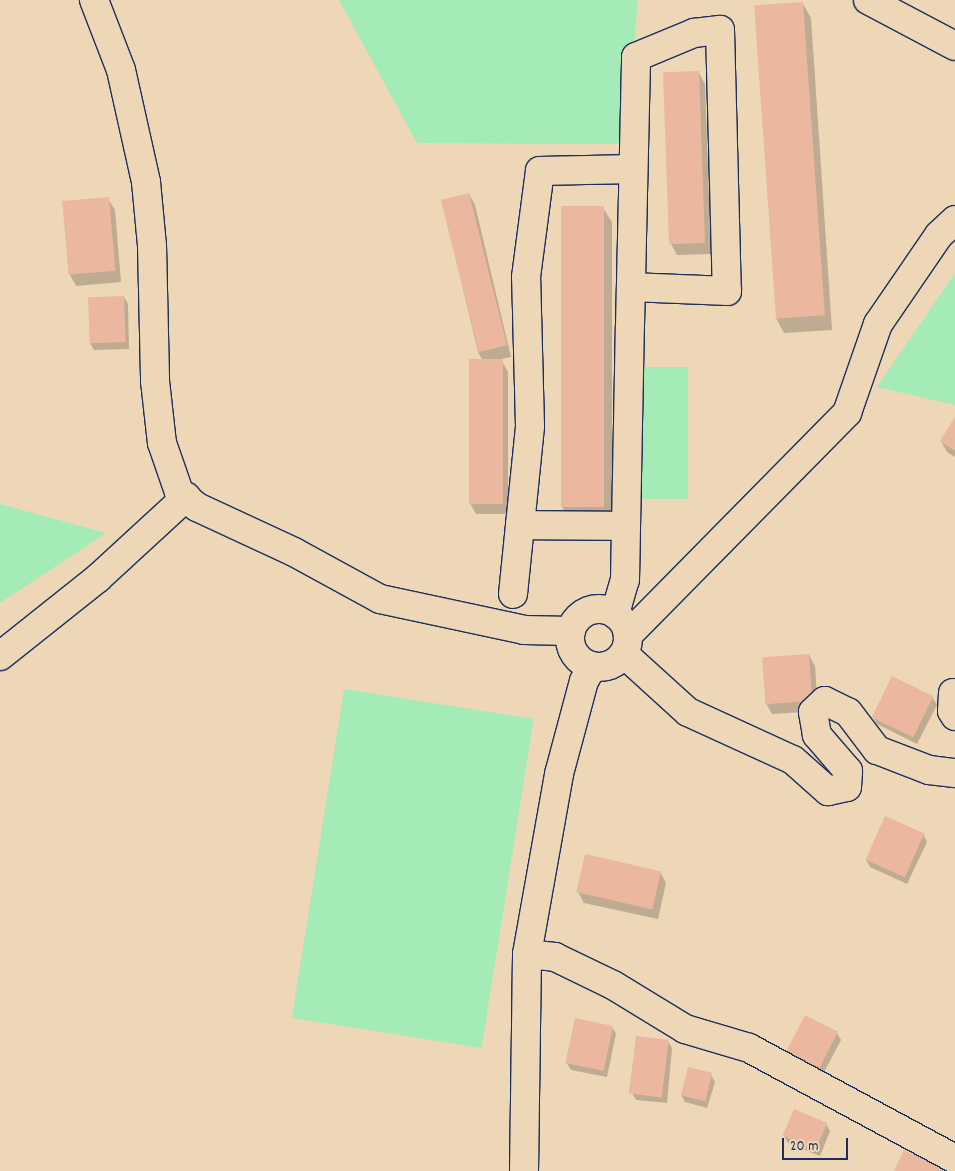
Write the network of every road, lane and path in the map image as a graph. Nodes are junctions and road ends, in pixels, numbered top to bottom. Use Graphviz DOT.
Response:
graph roads {
  1 [pos="94,0"];
  2 [pos="868,0"];
  3 [pos="955,46"];
  4 [pos="633,169"];
  5 [pos="955,220"];
  6 [pos="630,287"];
  7 [pos="186,497"];
  8 [pos="520,525"];
  9 [pos="626,526"];
  10 [pos="513,594"];
  11 [pos="571,631"];
  12 [pos="622,634"];
  13 [pos="0,656"];
  14 [pos="592,667"];
  15 [pos="955,773"];
  16 [pos="527,954"];
  17 [pos="955,1159"];
  18 [pos="524,1171"];
  1 -- 7 [label="street"];
  2 -- 3 [label="street"];
  4 -- 6 [label="street"];
  4 -- 6 [label="street"];
  4 -- 8 [label="street"];
  5 -- 12 [label="street"];
  6 -- 9 [label="street"];
  7 -- 11 [label="street"];
  7 -- 13 [label="street"];
  8 -- 9 [label="street"];
  8 -- 10 [label="street"];
  9 -- 12 [label="street"];
  11 -- 12 [label="street"];
  11 -- 14 [label="street"];
  12 -- 14 [label="street"];
  12 -- 15 [label="street"];
  14 -- 16 [label="street"];
  16 -- 17 [label="street"];
  16 -- 18 [label="street"];
}
